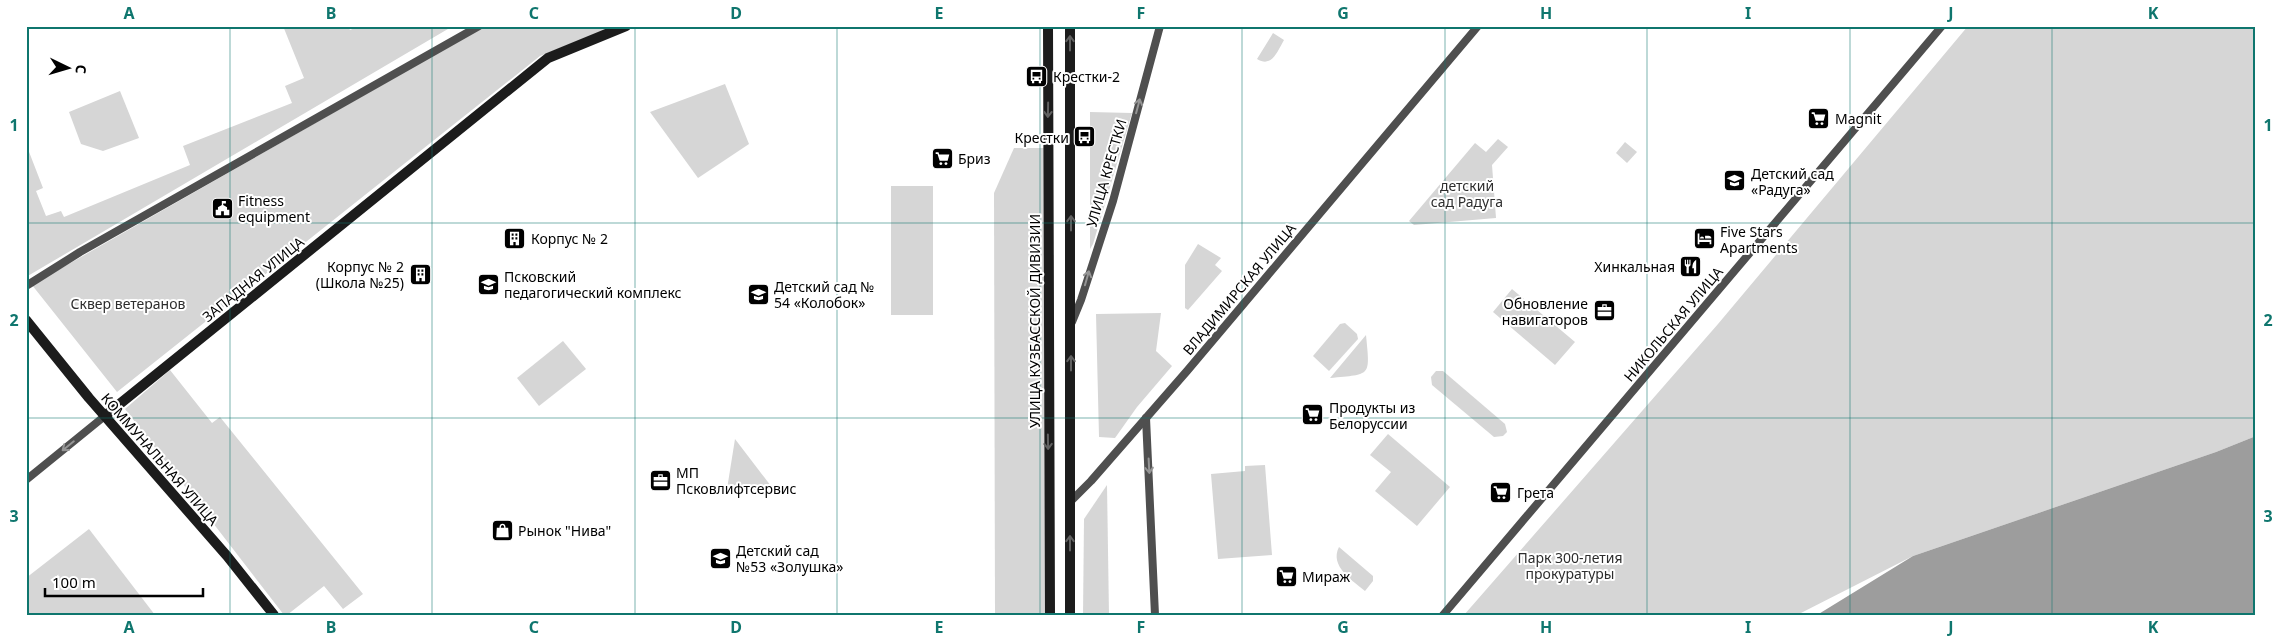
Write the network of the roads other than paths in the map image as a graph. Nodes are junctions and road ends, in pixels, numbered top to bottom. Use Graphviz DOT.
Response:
graph roads {
  1 [pos="479,26"];
  2 [pos="626,26"];
  3 [pos="1048,26"];
  4 [pos="1070,26"];
  5 [pos="1160,26"];
  6 [pos="1478,26"];
  7 [pos="1942,26"];
  8 [pos="26,286"];
  9 [pos="26,320"];
  10 [pos="1071,324"];
  11 [pos="106,415"];
  12 [pos="1146,418"];
  13 [pos="26,480"];
  14 [pos="1070,502"];
  15 [pos="274,615"];
  16 [pos="1050,615"];
  17 [pos="1070,615"];
  18 [pos="1155,615"];
  19 [pos="1443,615"];
  1 -- 8 [label="street"];
  2 -- 11 [label="street, ЗАПАДНАЯ УЛИЦА"];
  3 -- 16 [label="street, УЛИЦА КУЗБАССКОЙ ДИВИЗИИ, one-way"];
  10 -- 4 [label="street, one-way"];
  10 -- 5 [label="street, УЛИЦА КРЕСТКИ, one-way"];
  6 -- 12 [label="street, ВЛАДИМИРСКАЯ УЛИЦА"];
  7 -- 19 [label="street, НИКОЛЬСКАЯ УЛИЦА"];
  9 -- 11 [label="street, КОММУНАЛЬНАЯ УЛИЦА"];
  14 -- 10 [label="street, one-way"];
  11 -- 13 [label="street, ЗАПАДНАЯ УЛИЦА, one-way"];
  11 -- 15 [label="street, КОММУНАЛЬНАЯ УЛИЦА"];
  12 -- 14 [label="street, ВЛАДИМИРСКАЯ УЛИЦА"];
  12 -- 18 [label="street, one-way"];
  17 -- 14 [label="street, one-way"];
}
